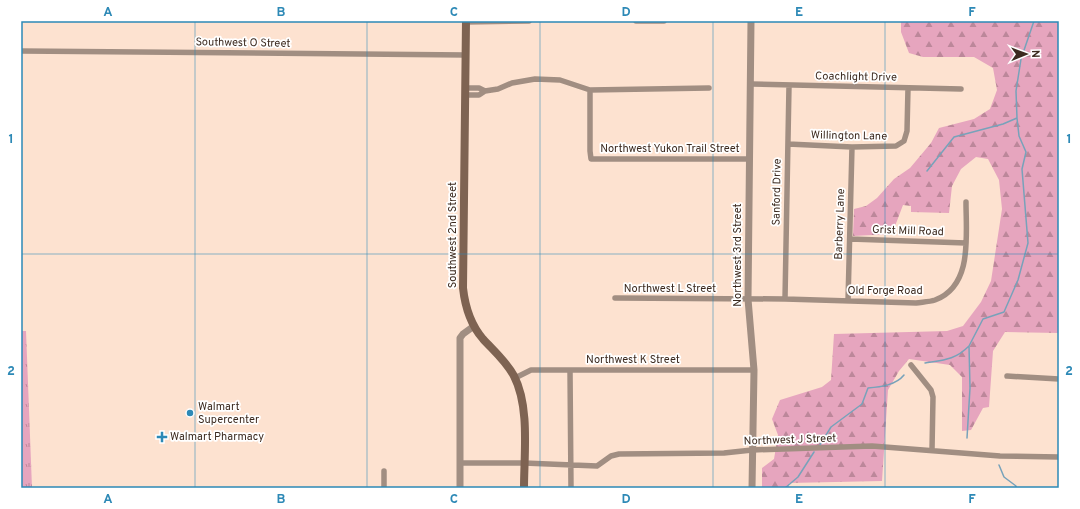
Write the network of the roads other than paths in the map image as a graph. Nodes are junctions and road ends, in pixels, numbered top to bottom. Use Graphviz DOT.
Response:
graph roads {
  1 [pos="466,21"];
  2 [pos="529,21"];
  3 [pos="636,21"];
  4 [pos="664,21"];
  5 [pos="751,21"];
  6 [pos="21,51"];
  7 [pos="466,55"];
  8 [pos="750,84"];
  9 [pos="789,86"];
  10 [pos="709,88"];
  11 [pos="908,88"];
  12 [pos="961,89"];
  13 [pos="590,90"];
  14 [pos="465,92"];
  15 [pos="788,144"];
  16 [pos="852,147"];
  17 [pos="749,159"];
  18 [pos="966,202"];
  19 [pos="850,239"];
  20 [pos="966,242"];
  21 [pos="615,298"];
  22 [pos="785,299"];
  23 [pos="748,300"];
  24 [pos="848,301"];
  25 [pos="474,326"];
  26 [pos="910,365"];
  27 [pos="570,370"];
  28 [pos="754,370"];
  29 [pos="1007,376"];
  30 [pos="514,378"];
  31 [pos="1059,378"];
  32 [pos="752,450"];
  33 [pos="932,450"];
  34 [pos="1059,457"];
  35 [pos="460,463"];
  36 [pos="524,463"];
  37 [pos="571,465"];
  38 [pos="384,471"];
  39 [pos="384,488"];
  40 [pos="460,488"];
  41 [pos="524,488"];
  42 [pos="571,488"];
  43 [pos="752,488"];
  1 -- 2 [label="street"];
  1 -- 7 [label="main road, Southwest 2nd Street"];
  3 -- 4 [label="street"];
  5 -- 8 [label="street, Northwest 3rd Street"];
  6 -- 7 [label="street, Southwest O Street"];
  7 -- 14 [label="main road, Southwest 2nd Street"];
  8 -- 9 [label="street, Coachlight Drive"];
  8 -- 17 [label="street, Northwest 3rd Street"];
  9 -- 11 [label="street, Coachlight Drive"];
  9 -- 15 [label="street, Sanford Drive"];
  10 -- 13 [label="street"];
  11 -- 12 [label="street, Coachlight Drive"];
  11 -- 16 [label="street, Willington Lane"];
  13 -- 14 [label="street"];
  13 -- 17 [label="street, Northwest Yukon Trail Street"];
  14 -- 25 [label="main road, Southwest 2nd Street"];
  15 -- 16 [label="street, Willington Lane"];
  15 -- 22 [label="street, Sanford Drive"];
  16 -- 19 [label="street, Barberry Lane"];
  17 -- 23 [label="street, Northwest 3rd Street"];
  18 -- 20 [label="street, Old Forge Road"];
  19 -- 20 [label="street, Grist Mill Road"];
  19 -- 24 [label="street, Barberry Lane"];
  20 -- 24 [label="street, Old Forge Road"];
  21 -- 23 [label="street, Northwest L Street"];
  22 -- 23 [label="street, Old Forge Road"];
  22 -- 24 [label="street, Old Forge Road"];
  23 -- 28 [label="street, Northwest 3rd Street"];
  25 -- 30 [label="main road, Southwest 2nd Street"];
  25 -- 35 [label="street"];
  26 -- 33 [label="street"];
  27 -- 28 [label="street, Northwest K Street"];
  27 -- 30 [label="street, Northwest K Street"];
  27 -- 37 [label="street"];
  28 -- 32 [label="street, Northwest 3rd Street"];
  29 -- 31 [label="street"];
  30 -- 36 [label="main road, Southwest 2nd Street"];
  32 -- 33 [label="street, Northwest J Street"];
  32 -- 37 [label="street, Northwest J Street"];
  32 -- 43 [label="street, Northwest 3rd Street"];
  33 -- 34 [label="street, Northwest J Street"];
  35 -- 36 [label="street, Northwest J Street"];
  35 -- 40 [label="street"];
  36 -- 37 [label="street, Northwest J Street"];
  36 -- 41 [label="main road, Southwest 2nd Street"];
  37 -- 42 [label="street"];
  38 -- 39 [label="street"];
}
